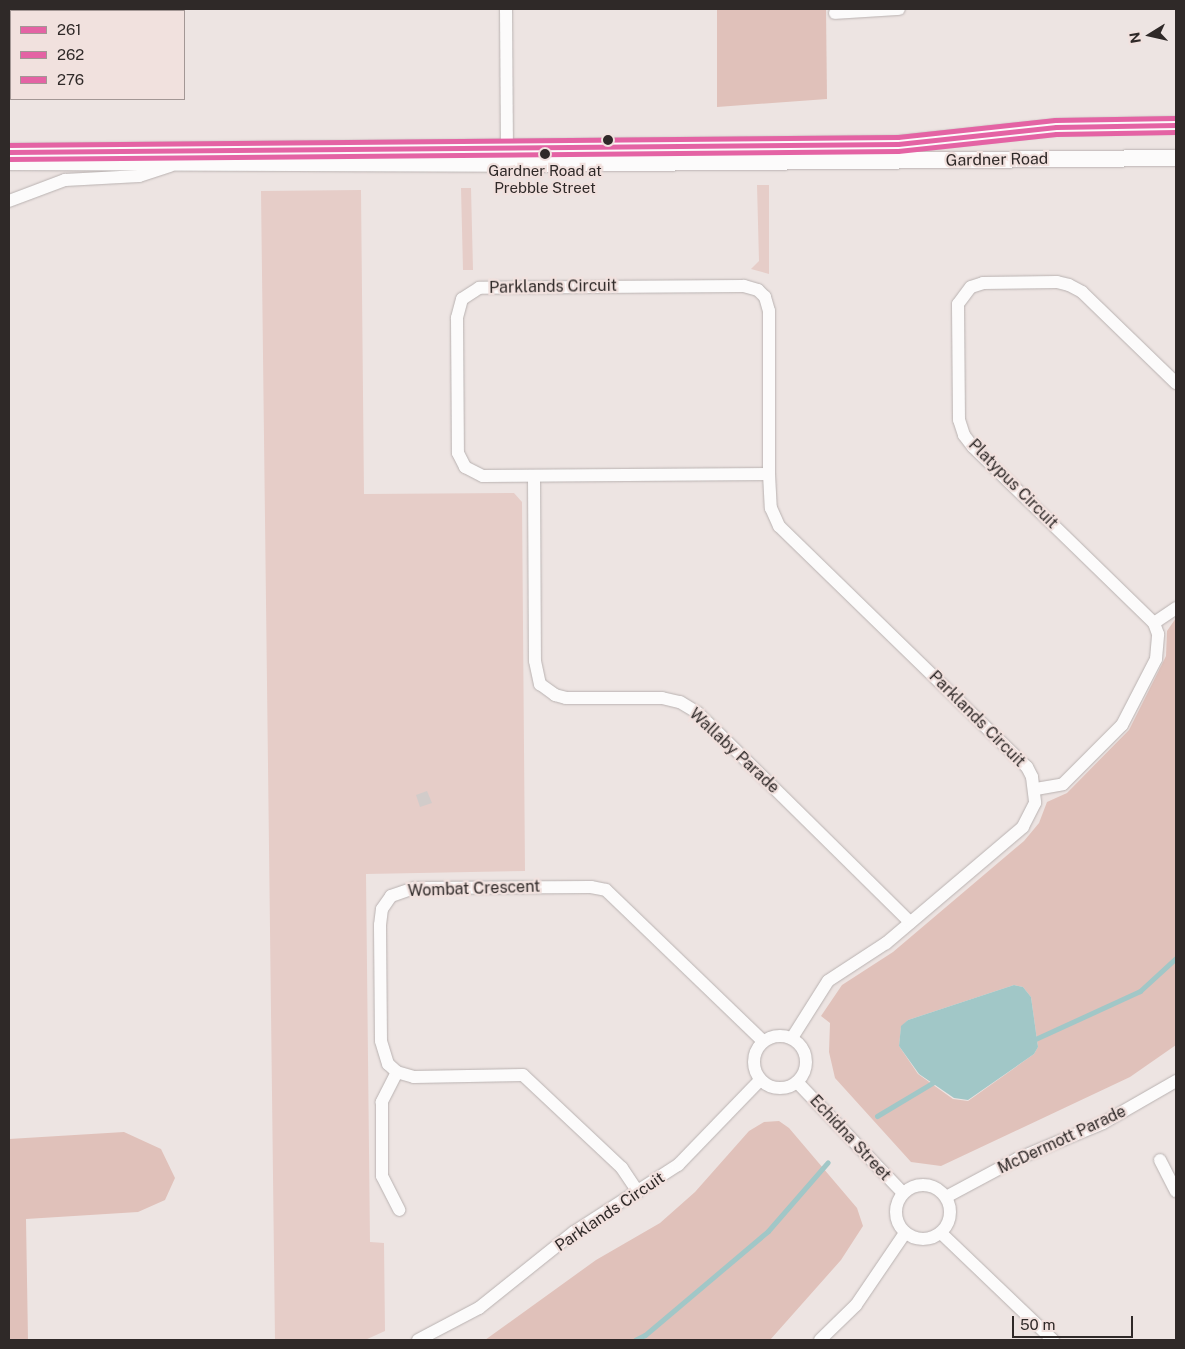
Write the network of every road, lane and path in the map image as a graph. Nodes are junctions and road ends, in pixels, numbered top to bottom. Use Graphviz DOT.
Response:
graph roads {
  1 [pos="506,9"];
  2 [pos="898,9"];
  3 [pos="836,13"];
  4 [pos="1176,126"];
  5 [pos="507,146"];
  6 [pos="9,152"];
  7 [pos="1176,158"];
  8 [pos="9,162"];
  9 [pos="182,163"];
  10 [pos="9,201"];
  11 [pos="1176,383"];
  12 [pos="769,474"];
  13 [pos="534,476"];
  14 [pos="1176,608"];
  15 [pos="1154,623"];
  16 [pos="1036,788"];
  17 [pos="910,922"];
  18 [pos="792,1038"];
  19 [pos="763,1041"];
  20 [pos="397,1072"];
  21 [pos="760,1080"];
  22 [pos="1176,1081"];
  23 [pos="797,1082"];
  24 [pos="1160,1160"];
  25 [pos="1176,1191"];
  26 [pos="638,1192"];
  27 [pos="903,1193"];
  28 [pos="946,1197"];
  29 [pos="399,1210"];
  30 [pos="941,1232"];
  31 [pos="905,1233"];
  32 [pos="418,1340"];
  33 [pos="820,1340"];
  34 [pos="1053,1340"];
  1 -- 5 [label="street"];
  2 -- 3 [label="street"];
  4 -- 5 [label="street, Gardner Road"];
  5 -- 6 [label="street, Gardner Road"];
  7 -- 9 [label="street, Gardner Road"];
  8 -- 9 [label="street, Gardner Road"];
  9 -- 10 [label="street"];
  11 -- 15 [label="street, Platypus Circuit"];
  12 -- 13 [label="street, Parklands Circuit"];
  12 -- 13 [label="street, Parklands Circuit"];
  12 -- 16 [label="street, Parklands Circuit"];
  13 -- 17 [label="street, Wallaby Parade"];
  14 -- 15 [label="street"];
  15 -- 16 [label="street"];
  16 -- 17 [label="street"];
  17 -- 18 [label="street"];
  18 -- 19 [label="street"];
  18 -- 23 [label="street"];
  19 -- 20 [label="street, Wombat Crescent"];
  19 -- 21 [label="street"];
  20 -- 26 [label="street"];
  20 -- 29 [label="street"];
  21 -- 23 [label="street"];
  21 -- 26 [label="street, Parklands Circuit"];
  22 -- 28 [label="street, McDermott Parade"];
  23 -- 27 [label="street, Echidna Street"];
  24 -- 25 [label="street"];
  26 -- 32 [label="street, Parklands Circuit"];
  27 -- 28 [label="street"];
  27 -- 31 [label="street"];
  28 -- 30 [label="street"];
  30 -- 31 [label="street"];
  30 -- 34 [label="street"];
  31 -- 33 [label="street"];
}
